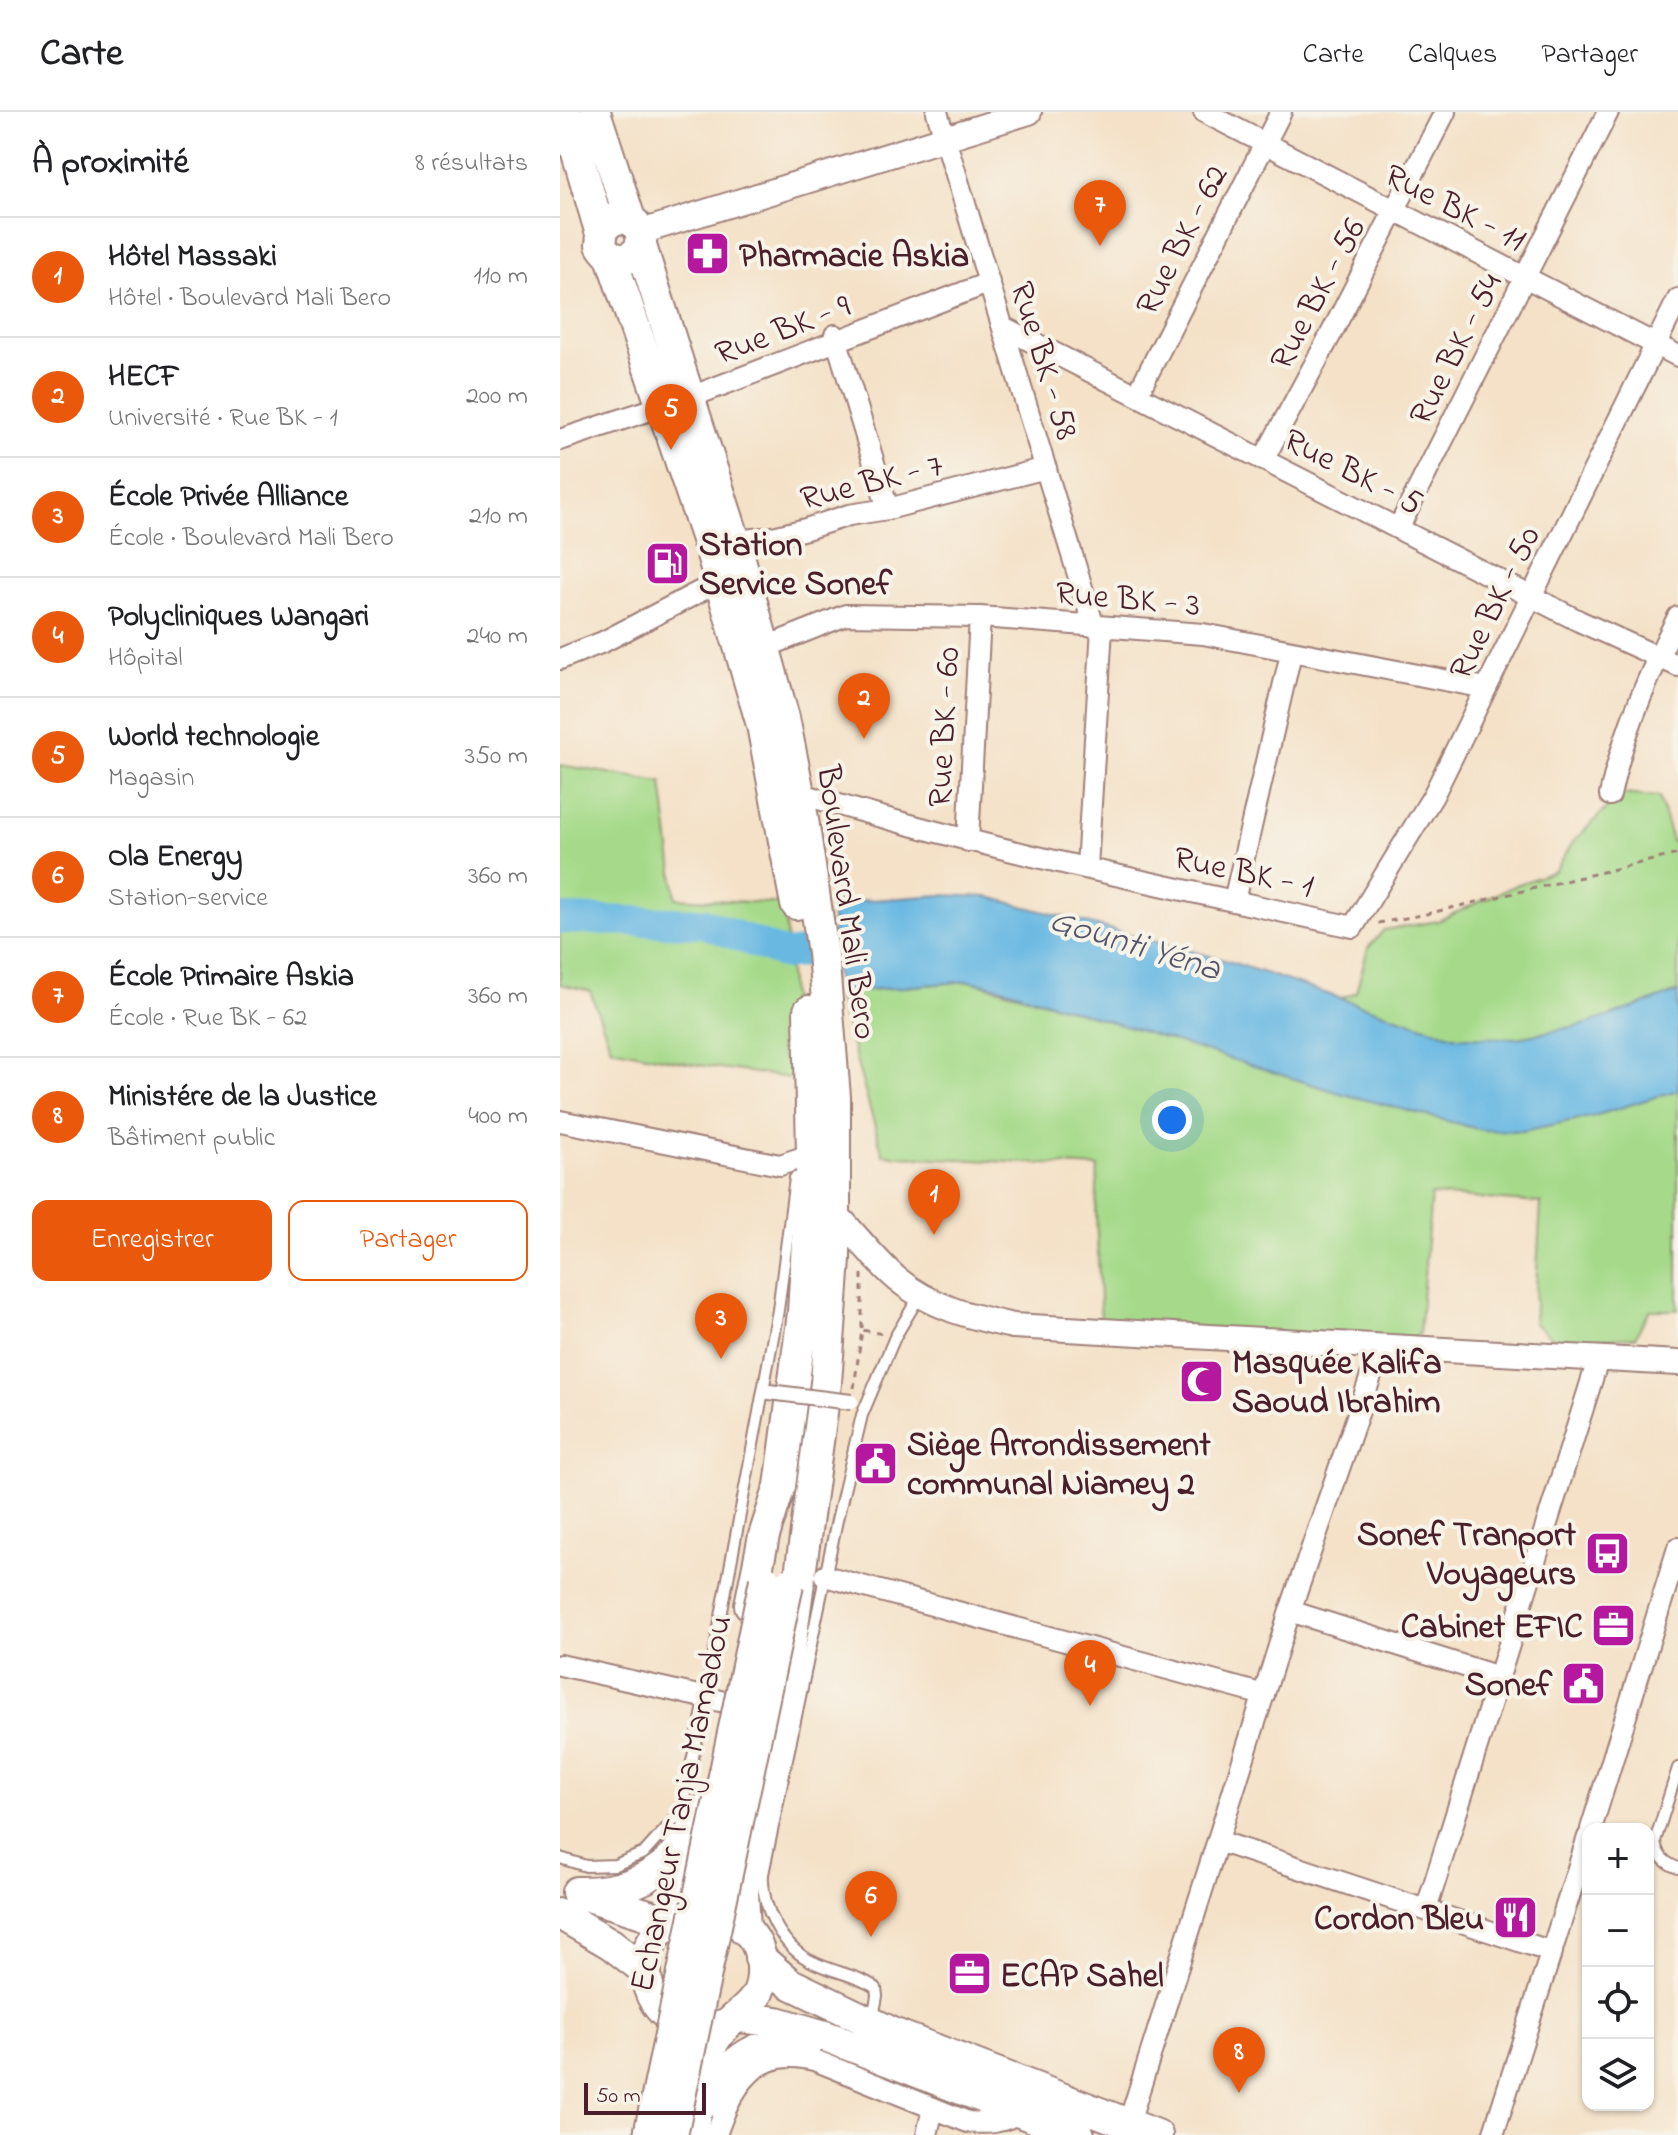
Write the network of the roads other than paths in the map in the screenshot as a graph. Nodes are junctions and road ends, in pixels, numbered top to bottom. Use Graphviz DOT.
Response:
graph roads {
  1 [pos="565,112"];
  2 [pos="595,112"];
  3 [pos="937,112"];
  4 [pos="1029,112"];
  5 [pos="1204,112"];
  6 [pos="1281,112"];
  7 [pos="1445,112"];
  8 [pos="1608,112"];
  9 [pos="945,139"];
  10 [pos="1265,143"];
  11 [pos="1395,211"];
  12 [pos="637,232"];
  13 [pos="606,246"];
  14 [pos="1526,278"];
  15 [pos="988,283"];
  16 [pos="1678,299"];
  17 [pos="1003,327"];
  18 [pos="836,338"];
  19 [pos="1655,344"];
  20 [pos="1678,356"];
  21 [pos="1137,395"];
  22 [pos="675,402"];
  23 [pos="560,440"];
  24 [pos="1263,460"];
  25 [pos="1046,468"];
  26 [pos="888,509"];
  27 [pos="1399,527"];
  28 [pos="723,546"];
  29 [pos="720,581"];
  30 [pos="1533,597"];
  31 [pos="980,617"];
  32 [pos="1678,617"];
  33 [pos="1098,628"];
  34 [pos="766,647"];
  35 [pos="1291,653"];
  36 [pos="1658,657"];
  37 [pos="560,659"];
  38 [pos="1678,666"];
  39 [pos="1486,688"];
  40 [pos="799,793"];
  41 [pos="1610,795"];
  42 [pos="968,841"];
  43 [pos="1087,867"];
  44 [pos="1234,901"];
  45 [pos="1353,927"];
  46 [pos="811,937"];
  47 [pos="816,972"];
  48 [pos="560,1121"];
  49 [pos="800,1170"];
  50 [pos="836,1214"];
  51 [pos="920,1295"];
  52 [pos="1381,1347"];
  53 [pos="1598,1360"];
  54 [pos="1678,1363"];
  55 [pos="769,1392"];
  56 [pos="851,1402"];
  57 [pos="780,1486"];
  58 [pos="811,1494"];
  59 [pos="1678,1548"];
  60 [pos="825,1576"];
  61 [pos="777,1582"];
  62 [pos="1290,1611"];
  63 [pos="560,1665"];
  64 [pos="1499,1677"];
  65 [pos="794,1680"];
  66 [pos="1264,1695"];
  67 [pos="717,1700"];
  68 [pos="1678,1768"];
  69 [pos="705,1809"];
  70 [pos="1593,1823"];
  71 [pos="1218,1841"];
  72 [pos="1582,1856"];
  73 [pos="560,1858"];
  74 [pos="1678,1868"];
  75 [pos="566,1896"];
  76 [pos="1426,1910"];
  77 [pos="674,1920"];
  78 [pos="745,1930"];
  79 [pos="1552,1952"];
  80 [pos="760,1958"];
  81 [pos="646,1971"];
  82 [pos="666,2015"];
  83 [pos="732,2021"];
  84 [pos="866,2036"];
  85 [pos="828,2037"];
  86 [pos="933,2108"];
  87 [pos="1019,2113"];
  88 [pos="695,2123"];
  89 [pos="1126,2130"];
  90 [pos="642,2135"];
  91 [pos="649,2135"];
  92 [pos="672,2135"];
  93 [pos="716,2135"];
  94 [pos="927,2135"];
  95 [pos="1079,2135"];
  96 [pos="1157,2135"];
  97 [pos="1493,2135"];
  1 -- 13 [label="main road, Boulevard Mali Bero"];
  2 -- 12 [label="main road, Boulevard Mali Bero"];
  3 -- 9 [label="street, Rue BK - 58"];
  4 -- 9 [label="street"];
  5 -- 10 [label="street, Rue BK - 11"];
  6 -- 10 [label="street, Rue BK - 62"];
  7 -- 11 [label="street, Rue BK - 56"];
  8 -- 14 [label="street, Rue BK - 54"];
  9 -- 12 [label="street"];
  9 -- 15 [label="street, Rue BK - 58"];
  10 -- 11 [label="street, Rue BK - 11"];
  10 -- 21 [label="street, Rue BK - 62"];
  11 -- 14 [label="street, Rue BK - 11"];
  11 -- 24 [label="street, Rue BK - 56"];
  12 -- 13 [label="main road"];
  12 -- 22 [label="main road, Boulevard Mali Bero"];
  13 -- 22 [label="main road, Boulevard Mali Bero"];
  14 -- 19 [label="street, Rue BK - 11"];
  14 -- 27 [label="street, Rue BK - 54"];
  15 -- 17 [label="street, Rue BK - 58"];
  15 -- 18 [label="street, Rue BK - 9"];
  16 -- 19 [label="street, Rue BK - 50"];
  17 -- 21 [label="street, Rue BK - 5"];
  17 -- 25 [label="street, Rue BK - 58"];
  18 -- 22 [label="street, Rue BK - 9"];
  18 -- 26 [label="street"];
  19 -- 20 [label="street, Rue BK - 11"];
  19 -- 30 [label="street, Rue BK - 50"];
  21 -- 24 [label="street, Rue BK - 5"];
  22 -- 23 [label="street, Rue BK - 9"];
  22 -- 28 [label="main road, Boulevard Mali Bero"];
  24 -- 27 [label="street, Rue BK - 5"];
  25 -- 26 [label="street, Rue BK - 7"];
  25 -- 33 [label="street, Rue BK - 58"];
  26 -- 28 [label="street, Rue BK - 7"];
  27 -- 30 [label="street, Rue BK - 5"];
  28 -- 29 [label="main road, Boulevard Mali Bero"];
  28 -- 34 [label="main road, Boulevard Mali Bero"];
  29 -- 37 [label="street"];
  29 -- 46 [label="main road, Boulevard Mali Bero"];
  30 -- 36 [label="street, Rue BK - 5"];
  30 -- 39 [label="street, Rue BK - 50"];
  31 -- 33 [label="street, Rue BK - 3"];
  31 -- 34 [label="street, Rue BK - 3"];
  31 -- 42 [label="street, Rue BK - 60"];
  32 -- 36 [label="street"];
  33 -- 35 [label="street, Rue BK - 3"];
  33 -- 43 [label="street, Rue BK - 58"];
  34 -- 40 [label="main road, Boulevard Mali Bero"];
  35 -- 39 [label="street, Rue BK - 3"];
  35 -- 44 [label="street"];
  36 -- 38 [label="street, Rue BK - 5"];
  36 -- 41 [label="street"];
  39 -- 45 [label="street, Rue BK - 50"];
  40 -- 42 [label="street, Rue BK - 1"];
  40 -- 46 [label="main road, Boulevard Mali Bero"];
  42 -- 43 [label="street, Rue BK - 1"];
  43 -- 44 [label="street, Rue BK - 1"];
  44 -- 45 [label="street, Rue BK - 1"];
  46 -- 47 [label="main road, Boulevard Mali Bero"];
  47 -- 49 [label="main road, Boulevard Mali Bero"];
  47 -- 50 [label="main road, Boulevard Mali Bero"];
  48 -- 49 [label="street"];
  49 -- 57 [label="main road, Boulevard Mali Bero"];
  49 -- 67 [label="lane"];
  50 -- 51 [label="street"];
  50 -- 58 [label="main road, Boulevard Mali Bero"];
  51 -- 52 [label="street"];
  51 -- 60 [label="lane, Boulevard Mali Bero"];
  52 -- 53 [label="street"];
  52 -- 62 [label="street"];
  53 -- 54 [label="street"];
  53 -- 64 [label="street"];
  55 -- 56 [label="street, bridge"];
  57 -- 61 [label="main road, Echangeur Tanja Mamadou"];
  57 -- 67 [label="main road, Boulevard Mali Bero"];
  58 -- 61 [label="main road, Echangeur Tanja Mamadou"];
  58 -- 65 [label="main road, Boulevard Mali Bero"];
  59 -- 70 [label="street"];
  60 -- 65 [label="lane, Boulevard Mali Bero"];
  60 -- 66 [label="street"];
  61 -- 91 [label="main road, Echangeur Tanja Mamadou, bridge"];
  61 -- 92 [label="main road, Echangeur Tanja Mamadou, bridge"];
  62 -- 64 [label="street"];
  62 -- 66 [label="street"];
  63 -- 67 [label="street"];
  64 -- 76 [label="street"];
  65 -- 78 [label="main road, Boulevard Mali Bero"];
  65 -- 84 [label="lane"];
  66 -- 71 [label="street"];
  67 -- 69 [label="main road, Boulevard Mali Bero"];
  67 -- 73 [label="lane"];
  68 -- 74 [label="lane"];
  69 -- 75 [label="main road"];
  69 -- 77 [label="main road, Boulevard Mali Bero"];
  71 -- 76 [label="street"];
  71 -- 89 [label="street"];
  72 -- 79 [label="street"];
  75 -- 77 [label="main road"];
  75 -- 81 [label="main road"];
  76 -- 79 [label="street"];
  77 -- 78 [label="main road"];
  77 -- 81 [label="main road"];
  78 -- 80 [label="main road"];
  79 -- 97 [label="street"];
  80 -- 83 [label="main road"];
  80 -- 84 [label="main road"];
  81 -- 82 [label="main road"];
  82 -- 83 [label="main road"];
  82 -- 90 [label="main road"];
  83 -- 85 [label="main road"];
  83 -- 88 [label="main road"];
  84 -- 85 [label="main road"];
  84 -- 87 [label="main road"];
  84 -- 89 [label="main road"];
  85 -- 88 [label="main road"];
  86 -- 87 [label="street"];
  86 -- 93 [label="street"];
  86 -- 94 [label="street"];
  87 -- 95 [label="main road"];
  89 -- 96 [label="main road"];
}
